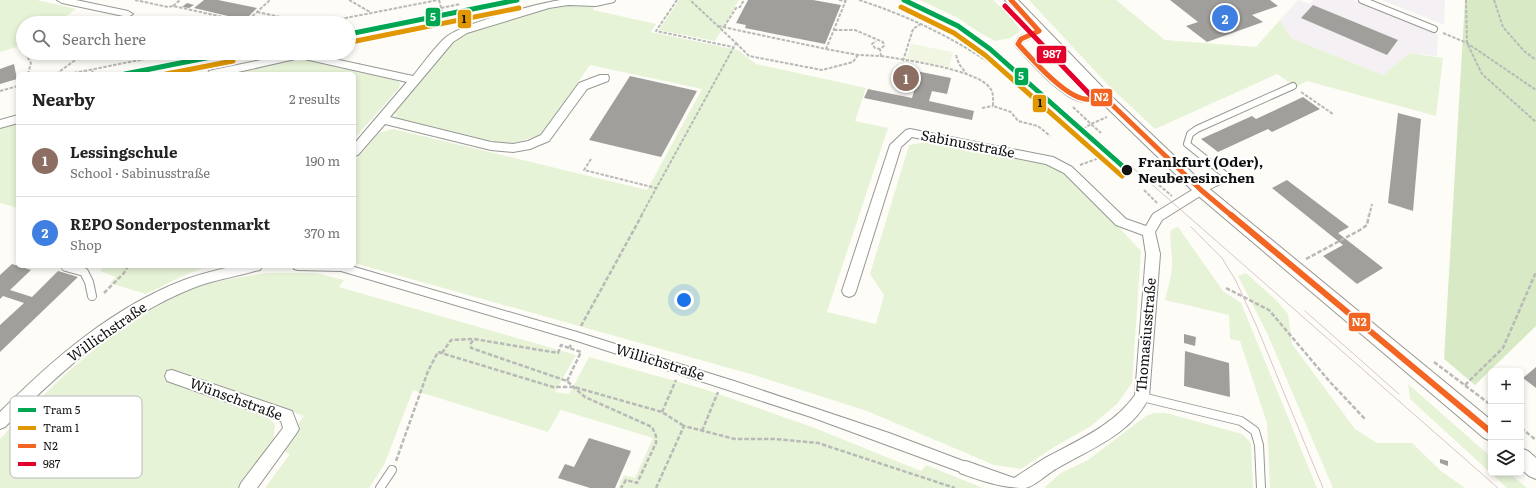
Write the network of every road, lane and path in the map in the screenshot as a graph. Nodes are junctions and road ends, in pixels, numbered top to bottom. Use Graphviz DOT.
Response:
graph roads {
  1 [pos="62,0"];
  2 [pos="135,0"];
  3 [pos="180,0"];
  4 [pos="270,0"];
  5 [pos="349,0"];
  6 [pos="438,0"];
  7 [pos="610,0"];
  8 [pos="677,0"];
  9 [pos="690,0"];
  10 [pos="744,0"];
  11 [pos="839,0"];
  12 [pos="859,0"];
  13 [pos="1011,0"];
  14 [pos="1362,0"];
  15 [pos="1466,0"];
  16 [pos="1494,0"];
  17 [pos="846,1"];
  18 [pos="460,4"];
  19 [pos="173,6"];
  20 [pos="441,8"];
  21 [pos="257,12"];
  22 [pos="371,12"];
  23 [pos="128,14"];
  24 [pos="218,16"];
  25 [pos="252,16"];
  26 [pos="276,16"];
  27 [pos="352,16"];
  28 [pos="922,23"];
  29 [pos="718,26"];
  30 [pos="724,27"];
  31 [pos="1434,29"];
  32 [pos="834,30"];
  33 [pos="1039,31"];
  34 [pos="449,40"];
  35 [pos="876,41"];
  36 [pos="736,43"];
  37 [pos="1467,43"];
  38 [pos="733,46"];
  39 [pos="880,48"];
  40 [pos="826,49"];
  41 [pos="956,54"];
  42 [pos="858,55"];
  43 [pos="881,56"];
  44 [pos="28,60"];
  45 [pos="75,60"];
  46 [pos="140,60"];
  47 [pos="277,60"];
  48 [pos="323,60"];
  49 [pos="903,60"];
  50 [pos="1536,60"];
  51 [pos="93,69"];
  52 [pos="28,72"];
  53 [pos="59,72"];
  54 [pos="79,72"];
  55 [pos="92,72"];
  56 [pos="222,72"];
  57 [pos="966,74"];
  58 [pos="604,78"];
  59 [pos="415,80"];
  60 [pos="1293,86"];
  61 [pos="16,87"];
  62 [pos="1536,90"];
  63 [pos="0,91"];
  64 [pos="1104,97"];
  65 [pos="993,106"];
  66 [pos="982,108"];
  67 [pos="1333,114"];
  68 [pos="1111,116"];
  69 [pos="382,119"];
  70 [pos="16,120"];
  71 [pos="1536,122"];
  72 [pos="0,124"];
  73 [pos="1091,124"];
  74 [pos="1078,132"];
  75 [pos="1101,133"];
  76 [pos="1050,136"];
  77 [pos="1088,141"];
  78 [pos="356,150"];
  79 [pos="1102,157"];
  80 [pos="591,159"];
  81 [pos="1068,170"];
  82 [pos="656,188"];
  83 [pos="1144,190"];
  84 [pos="1201,190"];
  85 [pos="1372,204"];
  86 [pos="1166,211"];
  87 [pos="1149,232"];
  88 [pos="1308,265"];
  89 [pos="70,268"];
  90 [pos="127,268"];
  91 [pos="248,268"];
  92 [pos="344,268"];
  93 [pos="1536,272"];
  94 [pos="1226,288"];
  95 [pos="850,291"];
  96 [pos="104,293"];
  97 [pos="92,296"];
  98 [pos="575,336"];
  99 [pos="474,339"];
  100 [pos="569,348"];
  101 [pos="581,352"];
  102 [pos="442,353"];
  103 [pos="1428,358"];
  104 [pos="681,368"];
  105 [pos="172,376"];
  106 [pos="567,381"];
  107 [pos="722,381"];
  108 [pos="1465,385"];
  109 [pos="574,387"];
  110 [pos="28,396"];
  111 [pos="1142,397"];
  112 [pos="1489,404"];
  113 [pos="662,412"];
  114 [pos="10,413"];
  115 [pos="1366,420"];
  116 [pos="0,422"];
  117 [pos="684,426"];
  118 [pos="1488,429"];
  119 [pos="1524,430"];
  120 [pos="702,431"];
  121 [pos="1536,440"];
  122 [pos="1524,460"];
  123 [pos="966,468"];
  124 [pos="392,470"];
  125 [pos="1536,470"];
  126 [pos="1014,487"];
  127 [pos="247,488"];
  128 [pos="380,488"];
  129 [pos="622,488"];
  130 [pos="656,488"];
  131 [pos="955,488"];
  132 [pos="1261,488"];
  1 -- 23 [label="street"];
  2 -- 19 [label="path"];
  3 -- 19 [label="path"];
  4 -- 21 [label="path"];
  5 -- 22 [label="path"];
  6 -- 20 [label="path"];
  6 -- 22 [label="path"];
  7 -- 34 [label="street"];
  8 -- 38 [label="path"];
  9 -- 29 [label="path"];
  10 -- 30 [label="path"];
  11 -- 17 [label="path"];
  12 -- 28 [label="path"];
  13 -- 33 [label="street"];
  14 -- 31 [label="lane"];
  15 -- 37 [label="path"];
  16 -- 50 [label="path"];
  17 -- 32 [label="path"];
  18 -- 20 [label="path"];
  19 -- 24 [label="path"];
  20 -- 34 [label="path"];
  21 -- 25 [label="path"];
  21 -- 26 [label="path"];
  22 -- 27 [label="path"];
  28 -- 49 [label="path"];
  28 -- 74 [label="path"];
  29 -- 30 [label="path"];
  29 -- 36 [label="path"];
  30 -- 40 [label="path"];
  31 -- 37 [label="path"];
  32 -- 35 [label="path"];
  32 -- 40 [label="path"];
  33 -- 64 [label="street"];
  33 -- 64 [label="lane"];
  34 -- 59 [label="street"];
  35 -- 39 [label="path"];
  35 -- 39 [label="path"];
  36 -- 38 [label="path"];
  36 -- 42 [label="path"];
  37 -- 62 [label="path"];
  37 -- 71 [label="path"];
  38 -- 82 [label="path"];
  39 -- 43 [label="path"];
  40 -- 42 [label="path"];
  41 -- 57 [label="path"];
  42 -- 43 [label="path"];
  43 -- 49 [label="path"];
  44 -- 52 [label="path"];
  45 -- 53 [label="path"];
  46 -- 51 [label="path"];
  47 -- 56 [label="street"];
  48 -- 59 [label="street"];
  49 -- 57 [label="path"];
  51 -- 54 [label="path"];
  51 -- 55 [label="path"];
  57 -- 65 [label="path"];
  58 -- 69 [label="street"];
  59 -- 69 [label="street"];
  60 -- 67 [label="path"];
  60 -- 84 [label="lane"];
  61 -- 63 [label="path"];
  64 -- 84 [label="street"];
  65 -- 66 [label="path"];
  65 -- 76 [label="path"];
  68 -- 73 [label="path"];
  69 -- 78 [label="street"];
  70 -- 72 [label="street"];
  73 -- 74 [label="path"];
  73 -- 75 [label="path"];
  74 -- 77 [label="path"];
  79 -- 81 [label="path"];
  80 -- 82 [label="path"];
  81 -- 87 [label="street, Sabinusstraße"];
  81 -- 95 [label="street, Sabinusstraße"];
  82 -- 98 [label="path"];
  83 -- 86 [label="path"];
  84 -- 86 [label="street"];
  84 -- 118 [label="street"];
  85 -- 88 [label="path"];
  86 -- 87 [label="street"];
  87 -- 111 [label="street, Thomasiusstraße"];
  89 -- 97 [label="lane"];
  90 -- 96 [label="path"];
  91 -- 110 [label="street, Willichstraße"];
  92 -- 98 [label="street, Willichstraße"];
  93 -- 108 [label="path"];
  94 -- 115 [label="path"];
  98 -- 104 [label="street, Willichstraße"];
  99 -- 100 [label="path"];
  99 -- 102 [label="path"];
  99 -- 106 [label="path"];
  101 -- 106 [label="path"];
  102 -- 109 [label="path"];
  102 -- 124 [label="path"];
  103 -- 108 [label="path"];
  104 -- 107 [label="street, Willichstraße"];
  104 -- 113 [label="path"];
  105 -- 127 [label="street, Wünschstraße"];
  106 -- 109 [label="path"];
  107 -- 120 [label="path"];
  107 -- 123 [label="street, Willichstraße"];
  108 -- 112 [label="path"];
  109 -- 113 [label="path"];
  109 -- 129 [label="path"];
  111 -- 126 [label="street, Thomasiusstraße"];
  111 -- 132 [label="lane"];
  113 -- 117 [label="path"];
  114 -- 116 [label="street, Willichstraße"];
  117 -- 120 [label="path"];
  117 -- 130 [label="path"];
  119 -- 121 [label="path"];
  120 -- 131 [label="path"];
  122 -- 125 [label="street"];
  123 -- 126 [label="street, Willichstraße"];
  124 -- 128 [label="lane"];
}
